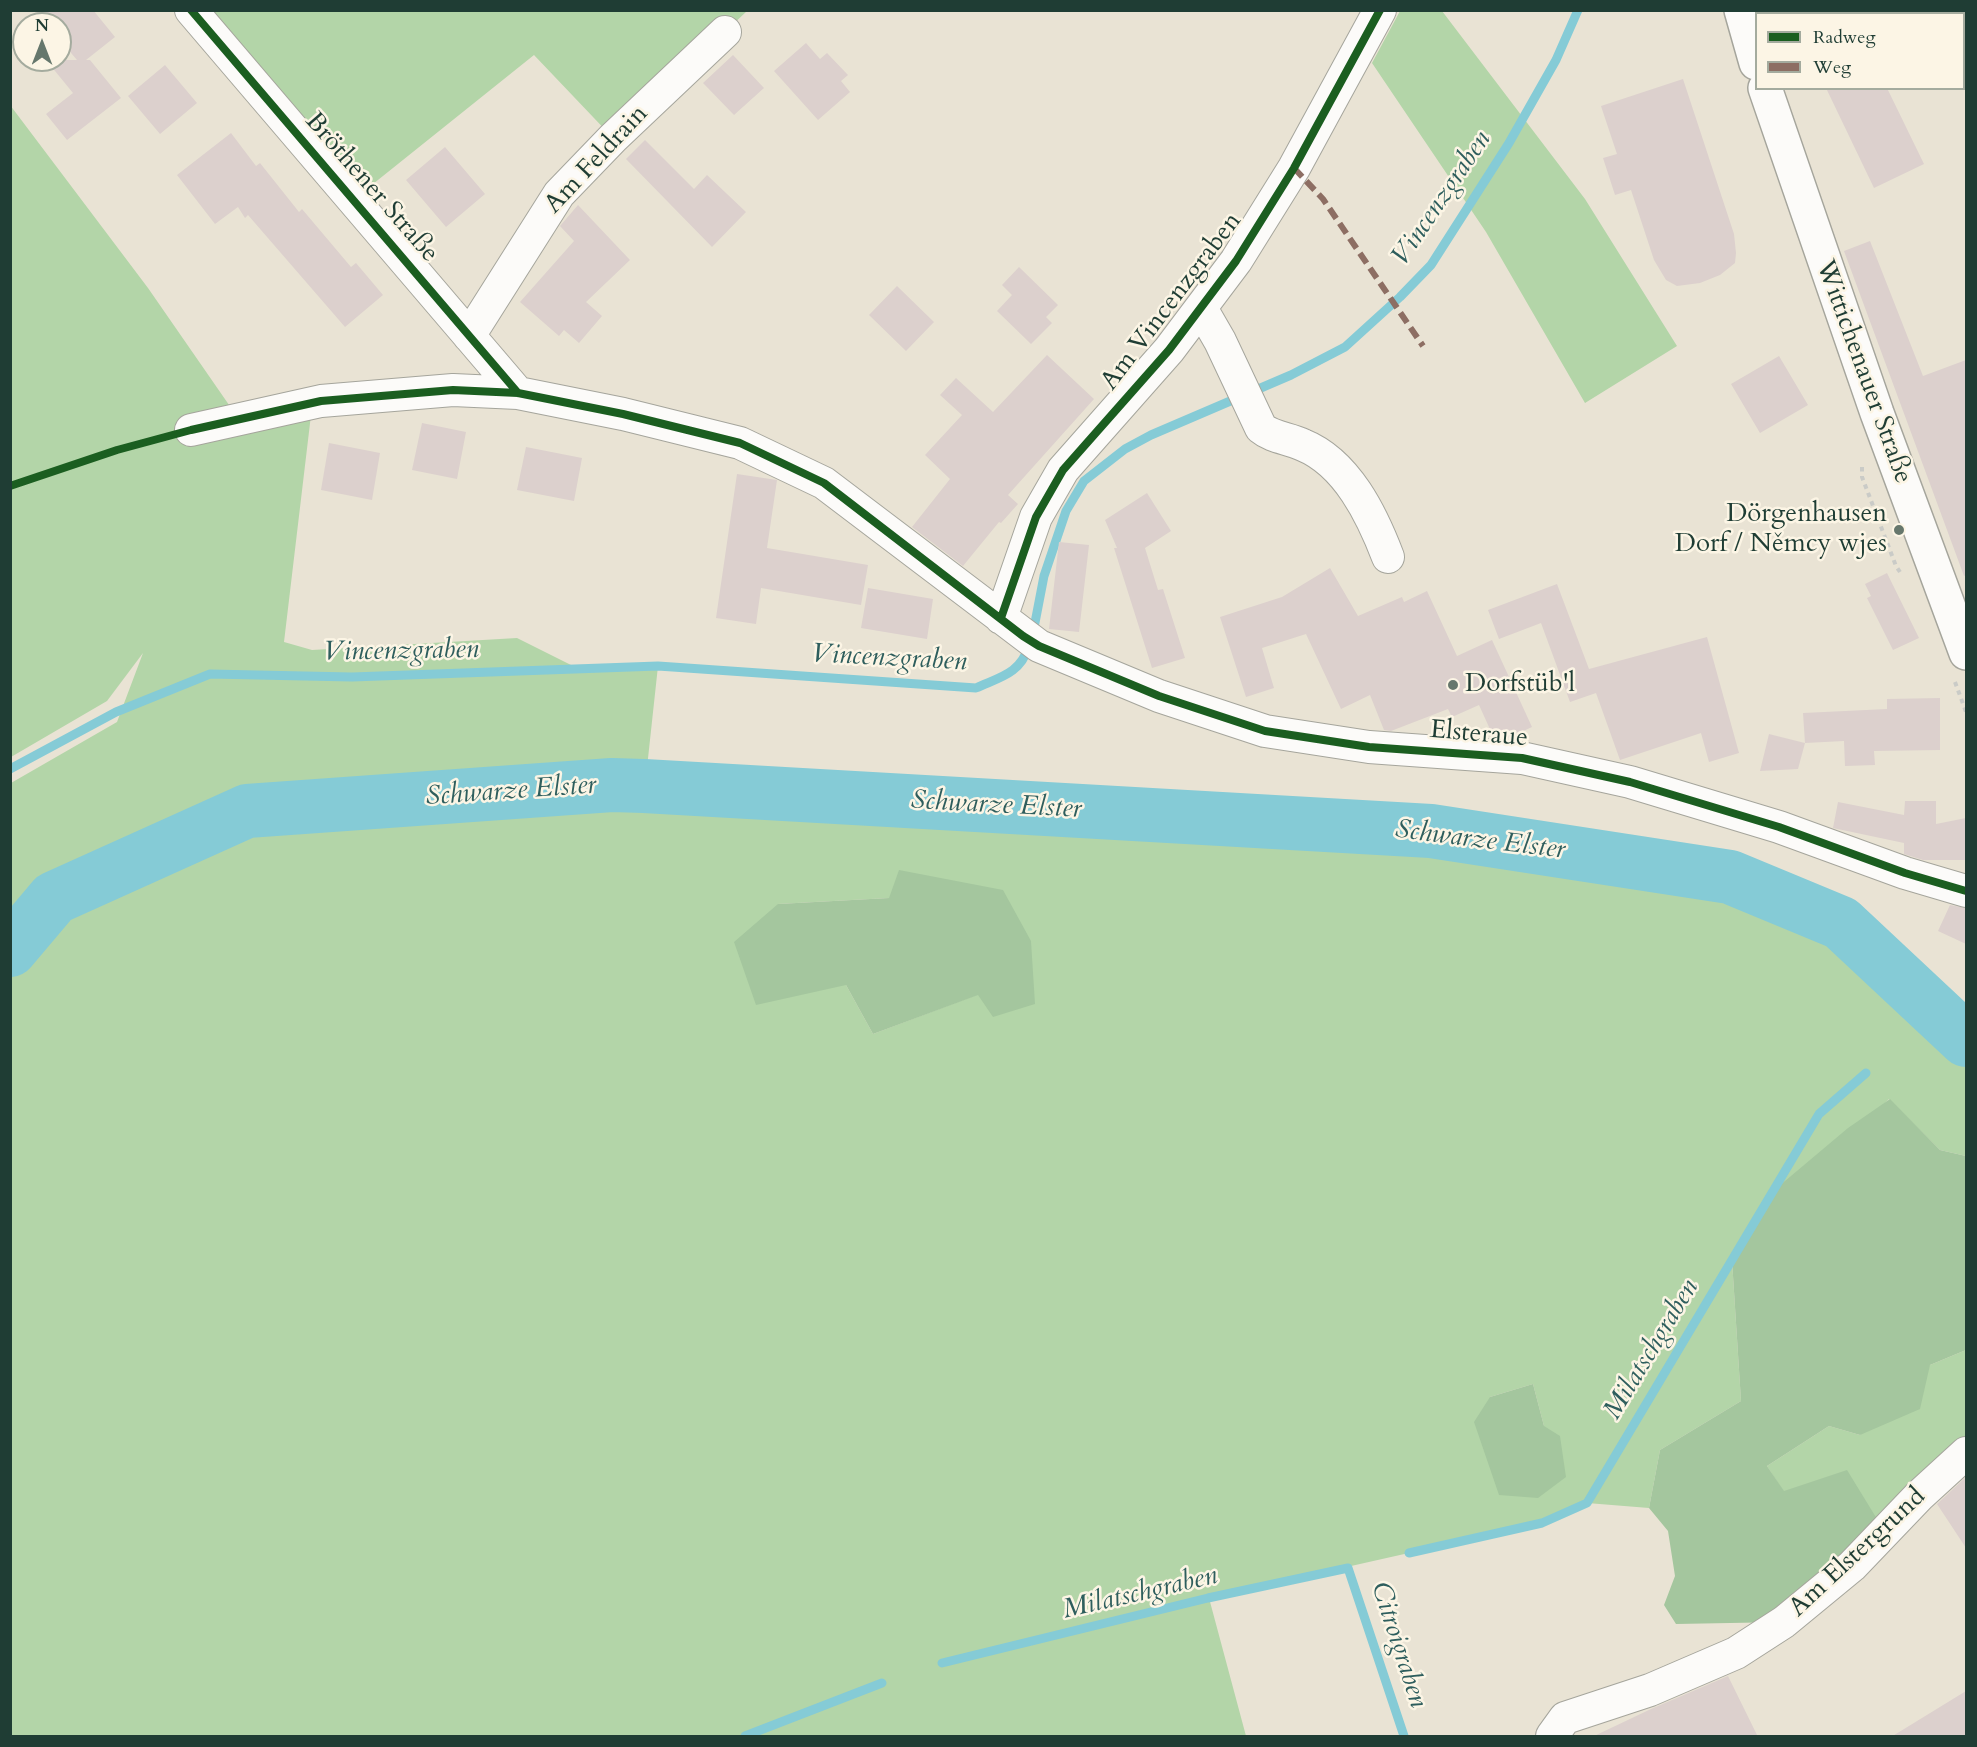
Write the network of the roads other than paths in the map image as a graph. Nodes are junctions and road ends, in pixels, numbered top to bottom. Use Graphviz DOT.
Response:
graph roads {
  1 [pos="191,10"];
  2 [pos="1380,10"];
  3 [pos="1741,10"];
  4 [pos="725,32"];
  5 [pos="1755,59"];
  6 [pos="1765,90"];
  7 [pos="1201,308"];
  8 [pos="469,336"];
  9 [pos="518,393"];
  10 [pos="191,430"];
  11 [pos="1388,557"];
  12 [pos="1959,609"];
  13 [pos="1021,633"];
  14 [pos="1966,653"];
  15 [pos="1966,891"];
  16 [pos="1966,1453"];
  17 [pos="1552,1737"];
  1 -- 8 [label="street, Bröthener Straße"];
  2 -- 7 [label="street, Am Vincenzgraben"];
  3 -- 5 [label="main road"];
  4 -- 8 [label="street, Am Feldrain"];
  6 -- 12 [label="main road, Wittichenauer Straße"];
  7 -- 11 [label="street"];
  7 -- 13 [label="street, Am Vincenzgraben"];
  8 -- 9 [label="street, Bröthener Straße"];
  9 -- 10 [label="street"];
  9 -- 13 [label="street"];
  12 -- 14 [label="main road, Wittichenauer Straße"];
  13 -- 15 [label="street, Elsteraue"];
  16 -- 17 [label="street, Am Elstergrund"];
}
